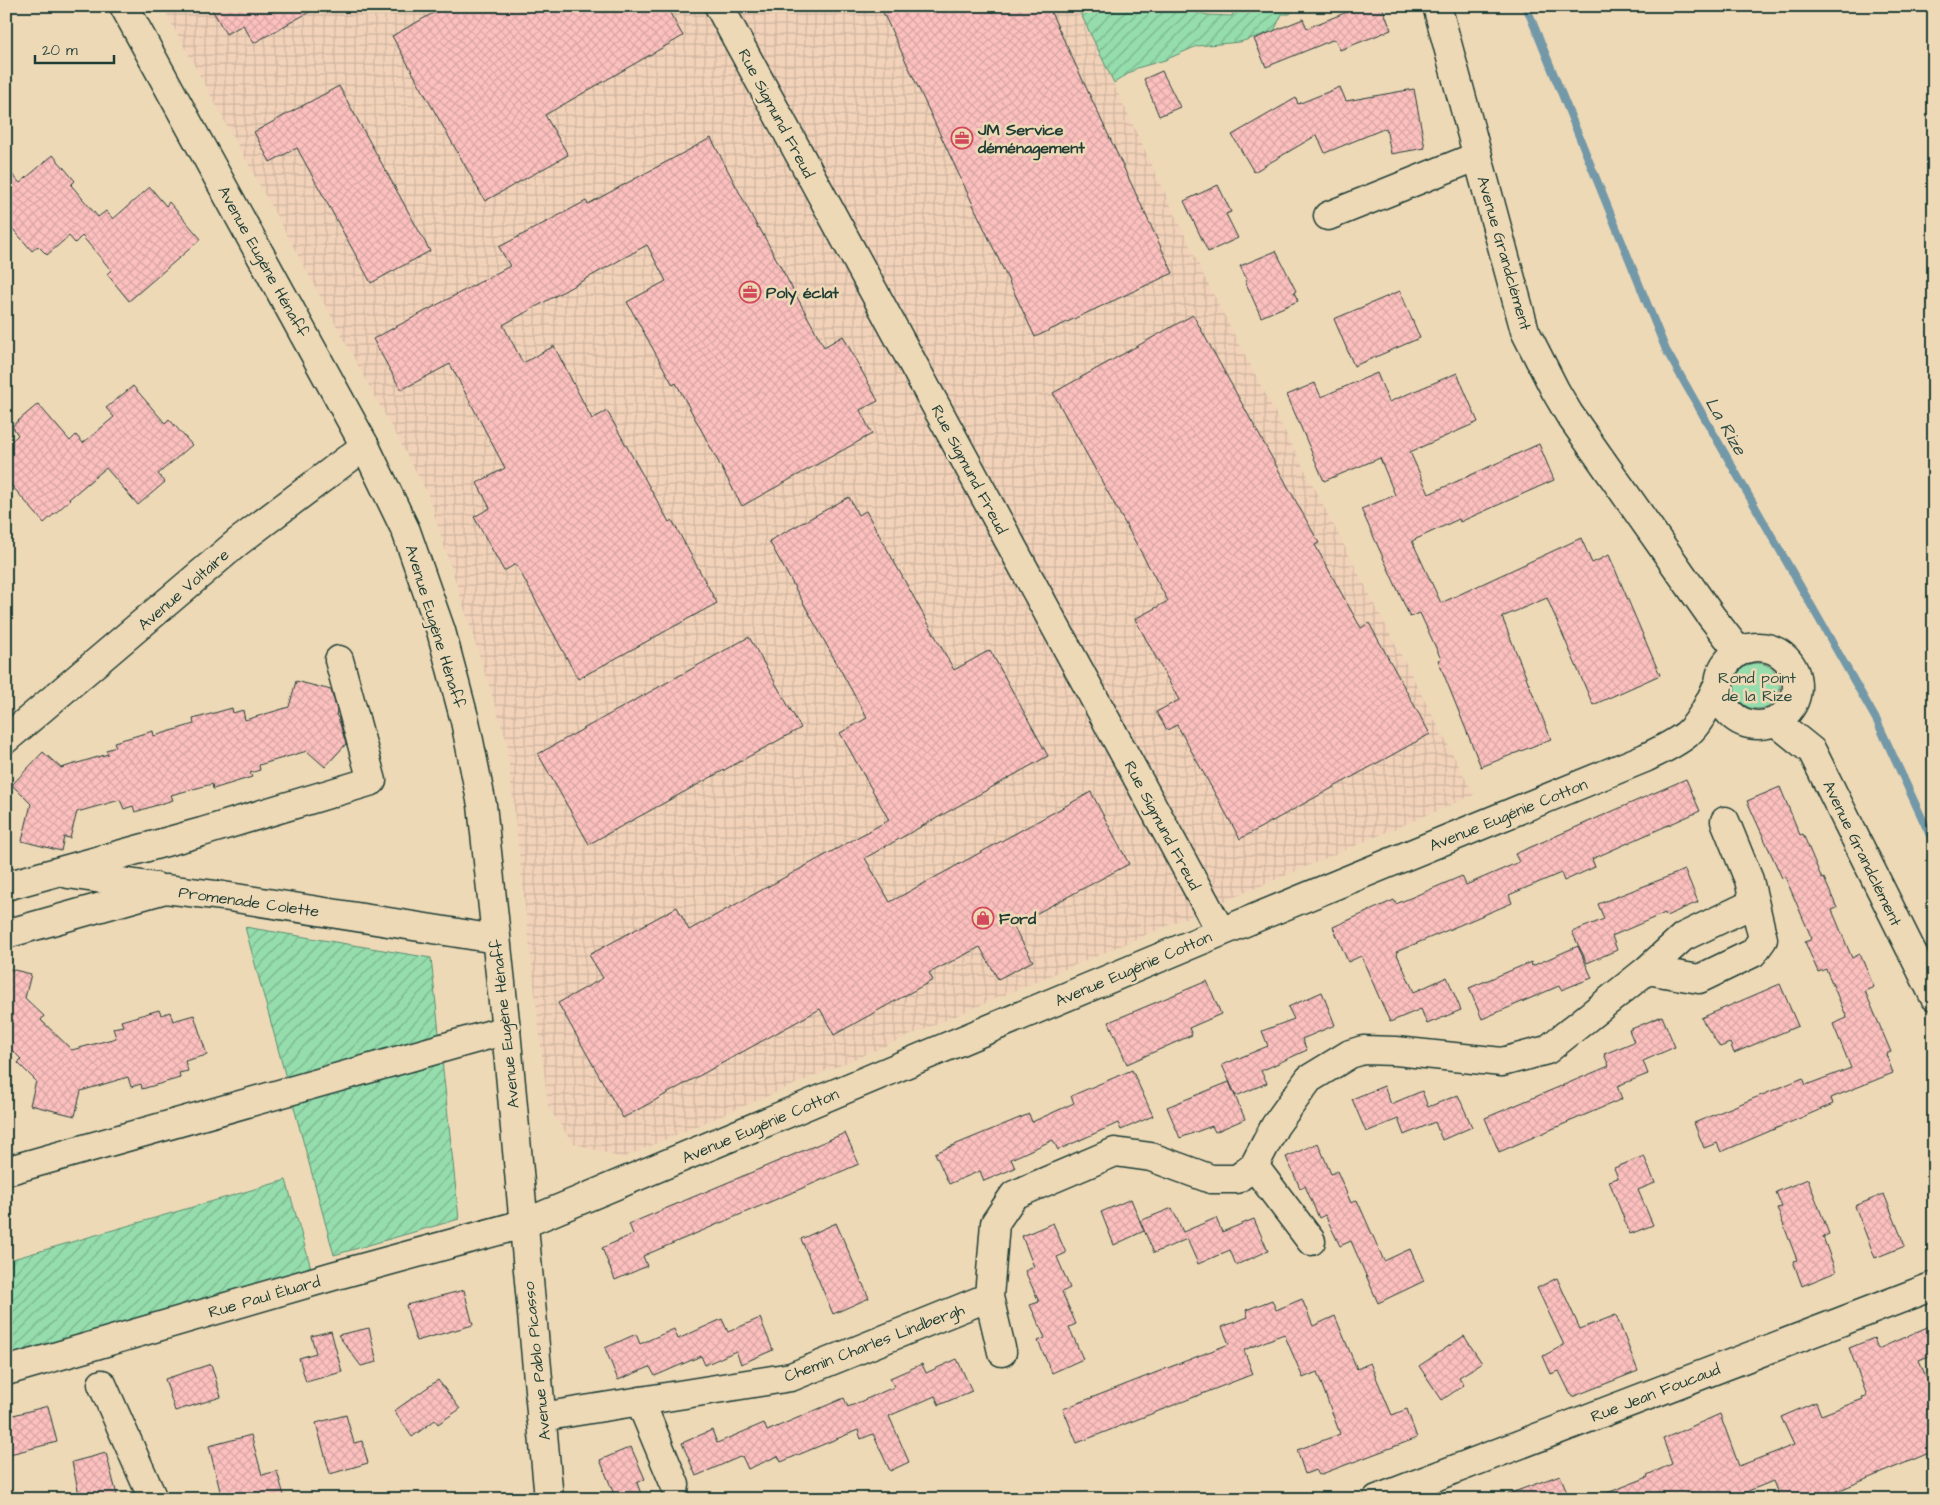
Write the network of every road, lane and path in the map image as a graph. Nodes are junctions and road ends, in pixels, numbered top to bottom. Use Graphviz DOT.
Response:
graph roads {
  1 [pos="124,6"];
  2 [pos="719,6"];
  3 [pos="1437,6"];
  4 [pos="1478,156"];
  5 [pos="1328,216"];
  6 [pos="365,446"];
  7 [pos="1739,652"];
  8 [pos="339,660"];
  9 [pos="1719,684"];
  10 [pos="1776,722"];
  11 [pos="6,738"];
  12 [pos="1725,820"];
  13 [pos="57,872"];
  14 [pos="6,886"];
  15 [pos="165,889"];
  16 [pos="1754,903"];
  17 [pos="1221,932"];
  18 [pos="6,934"];
  19 [pos="496,939"];
  20 [pos="1647,970"];
  21 [pos="1934,996"];
  22 [pos="506,1030"];
  23 [pos="1254,1166"];
  24 [pos="6,1171"];
  25 [pos="523,1224"];
  26 [pos="1310,1241"];
  27 [pos="1934,1286"];
  28 [pos="989,1297"];
  29 [pos="1002,1352"];
  30 [pos="6,1371"];
  31 [pos="102,1384"];
  32 [pos="640,1401"];
  33 [pos="541,1417"];
  34 [pos="675,1485"];
  35 [pos="152,1499"];
  36 [pos="549,1499"];
  37 [pos="1377,1499"];
  1 -- 6 [label="street, Avenue Eugène Hénaff"];
  2 -- 17 [label="street, Rue Sigmund Freud"];
  3 -- 4 [label="street, Avenue Grandclément"];
  4 -- 5 [label="street"];
  4 -- 7 [label="street, Avenue Grandclément"];
  6 -- 11 [label="street, Avenue Voltaire"];
  6 -- 19 [label="street, Avenue Eugène Hénaff"];
  7 -- 9 [label="street"];
  7 -- 10 [label="street"];
  8 -- 13 [label="street"];
  9 -- 10 [label="street"];
  9 -- 17 [label="street, Avenue Eugénie Cotton"];
  10 -- 21 [label="street, Avenue Grandclément"];
  12 -- 16 [label="street"];
  13 -- 14 [label="street"];
  13 -- 15 [label="street"];
  15 -- 18 [label="street, Promenade Colette"];
  15 -- 19 [label="street, Promenade Colette"];
  16 -- 20 [label="street"];
  16 -- 20 [label="street"];
  17 -- 25 [label="street, Avenue Eugénie Cotton"];
  19 -- 22 [label="street, Avenue Eugène Hénaff"];
  20 -- 23 [label="street"];
  22 -- 24 [label="street"];
  22 -- 25 [label="street, Avenue Eugène Hénaff"];
  23 -- 26 [label="street"];
  23 -- 28 [label="street"];
  25 -- 30 [label="street, Rue Paul Éluard"];
  25 -- 33 [label="street, Avenue Pablo Picasso"];
  27 -- 37 [label="street, Rue Jean Foucaud"];
  28 -- 29 [label="street"];
  28 -- 32 [label="street, Chemin Charles Lindbergh"];
  31 -- 35 [label="street"];
  32 -- 33 [label="street, Chemin Charles Lindbergh"];
  32 -- 34 [label="street"];
  33 -- 36 [label="street, Avenue Pablo Picasso"];
}
